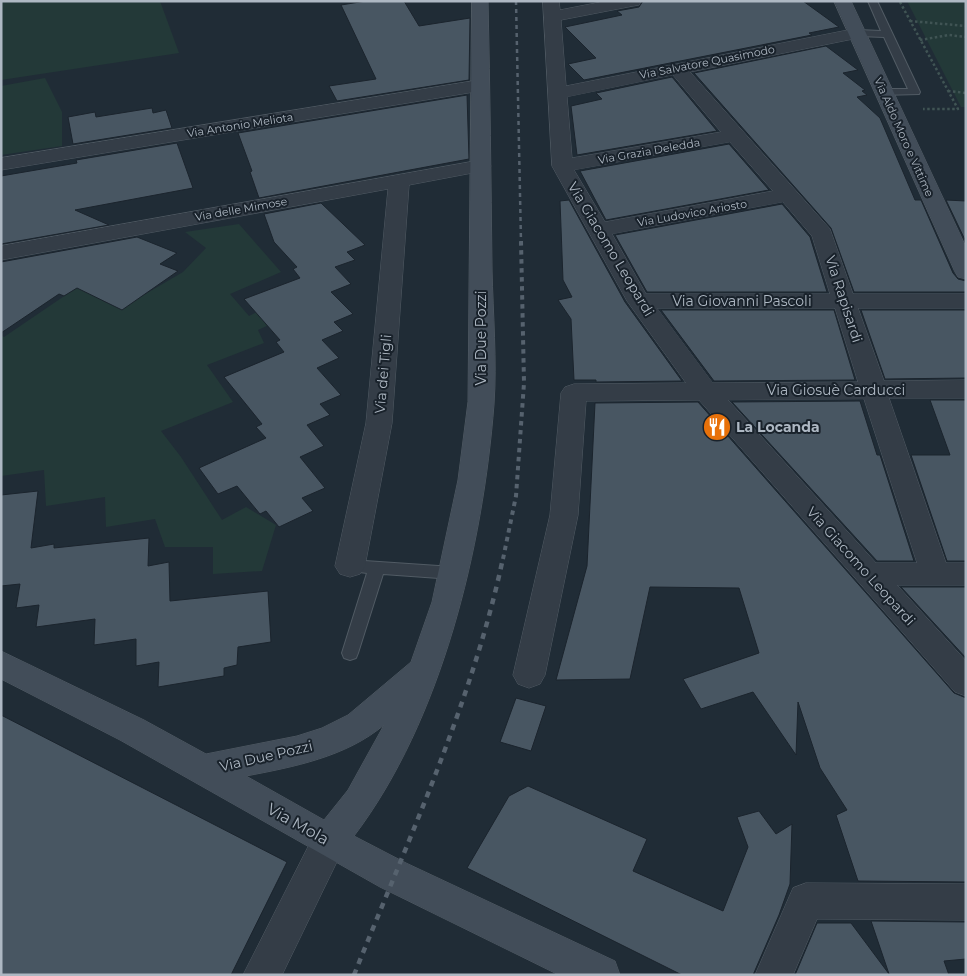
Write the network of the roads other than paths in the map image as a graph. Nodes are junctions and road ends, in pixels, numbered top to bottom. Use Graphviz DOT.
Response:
graph roads {
  1 [pos="480,1"];
  2 [pos="633,1"];
  3 [pos="842,1"];
  4 [pos="872,1"];
  5 [pos="552,9"];
  6 [pos="858,33"];
  7 [pos="887,34"];
  8 [pos="676,68"];
  9 [pos="479,86"];
  10 [pos="882,92"];
  11 [pos="557,93"];
  12 [pos="735,135"];
  13 [pos="1,164"];
  14 [pos="480,166"];
  15 [pos="562,166"];
  16 [pos="399,180"];
  17 [pos="788,195"];
  18 [pos="597,230"];
  19 [pos="1,253"];
  20 [pos="966,272"];
  21 [pos="844,300"];
  22 [pos="639,301"];
  23 [pos="966,301"];
  24 [pos="966,389"];
  25 [pos="874,390"];
  26 [pos="706,392"];
  27 [pos="350,566"];
  28 [pos="377,568"];
  29 [pos="453,573"];
  30 [pos="868,574"];
  31 [pos="935,574"];
  32 [pos="966,574"];
  33 [pos="350,653"];
  34 [pos="1,664"];
  35 [pos="424,668"];
  36 [pos="529,674"];
  37 [pos="966,683"];
  38 [pos="202,770"];
  39 [pos="329,841"];
  40 [pos="966,902"];
  41 [pos="262,975"];
  42 [pos="601,975"];
  43 [pos="774,975"];
  1 -- 9 [label="street, Via Due Pozzi"];
  2 -- 5 [label="street"];
  3 -- 6 [label="street, Via Aldo Moro e Vittime"];
  4 -- 7 [label="lane"];
  5 -- 11 [label="street, Via Giacomo Leopardi"];
  6 -- 7 [label="lane"];
  6 -- 8 [label="street, Via Salvatore Quasimodo"];
  6 -- 10 [label="street, Via Aldo Moro e Vittime"];
  7 -- 10 [label="lane"];
  8 -- 11 [label="street, Via Salvatore Quasimodo"];
  8 -- 12 [label="street, Via Rapisardi"];
  9 -- 13 [label="street, Via Antonio Meliota"];
  9 -- 14 [label="street, Via Due Pozzi"];
  10 -- 20 [label="street, Via Aldo Moro e Vittime"];
  11 -- 15 [label="street, Via Giacomo Leopardi"];
  12 -- 15 [label="street, Via Grazia Deledda"];
  12 -- 17 [label="street, Via Rapisardi"];
  14 -- 16 [label="street, Via delle Mimose"];
  14 -- 29 [label="street, Via Due Pozzi"];
  15 -- 18 [label="street, Via Giacomo Leopardi"];
  16 -- 19 [label="street, Via delle Mimose"];
  16 -- 27 [label="street, Via dei Tigli"];
  17 -- 18 [label="street, Via Ludovico Ariosto"];
  17 -- 21 [label="street, Via Rapisardi"];
  18 -- 22 [label="street, Via Giacomo Leopardi"];
  21 -- 22 [label="street, Via Giovanni Pascoli"];
  21 -- 23 [label="street, Via Giovanni Pascoli"];
  21 -- 25 [label="street, Via Rapisardi"];
  22 -- 26 [label="street, Via Giacomo Leopardi"];
  24 -- 25 [label="street, Via Giosuè Carducci"];
  25 -- 26 [label="street, Via Giosuè Carducci"];
  25 -- 31 [label="street, Via Rapisardi"];
  26 -- 30 [label="street, Via Giacomo Leopardi"];
  26 -- 36 [label="street, Via Giosuè Carducci"];
  27 -- 28 [label="lane"];
  28 -- 29 [label="lane"];
  28 -- 33 [label="lane"];
  29 -- 35 [label="street, Via Due Pozzi"];
  30 -- 31 [label="street"];
  30 -- 37 [label="street, Via Giacomo Leopardi"];
  31 -- 32 [label="street"];
  34 -- 38 [label="street, Via Mola"];
  35 -- 38 [label="street, Via Due Pozzi"];
  35 -- 39 [label="street, Via Due Pozzi"];
  38 -- 39 [label="street, Via Mola"];
  39 -- 41 [label="street"];
  39 -- 42 [label="street, Via Mola"];
  40 -- 43 [label="street"];
}
